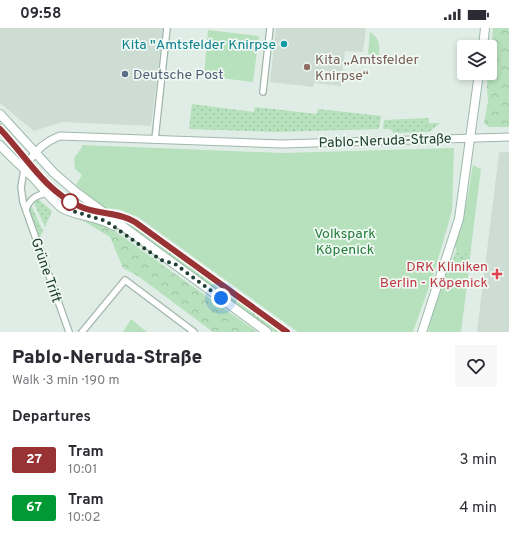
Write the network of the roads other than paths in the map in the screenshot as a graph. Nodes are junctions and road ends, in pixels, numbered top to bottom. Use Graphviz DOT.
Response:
graph roads {
  1 [pos="167,28"];
  2 [pos="270,28"];
  3 [pos="485,28"];
  4 [pos="484,40"];
  5 [pos="478,80"];
  6 [pos="263,92"];
  7 [pos="0,114"];
  8 [pos="471,137"];
  9 [pos="509,137"];
  10 [pos="155,139"];
  11 [pos="0,145"];
  12 [pos="35,152"];
  13 [pos="24,170"];
  14 [pos="46,193"];
  15 [pos="26,209"];
  16 [pos="175,264"];
  17 [pos="69,332"];
  18 [pos="82,332"];
  19 [pos="194,332"];
  20 [pos="268,332"];
  21 [pos="422,332"];
  1 -- 10 [label="street"];
  2 -- 6 [label="street"];
  3 -- 4 [label="main road"];
  5 -- 8 [label="main road"];
  7 -- 12 [label="main road"];
  8 -- 9 [label="street, Pablo-Neruda-Straße"];
  8 -- 10 [label="street, Pablo-Neruda-Straße"];
  8 -- 21 [label="main road"];
  10 -- 12 [label="street, Pablo-Neruda-Straße"];
  11 -- 13 [label="main road"];
  12 -- 13 [label="street"];
  12 -- 16 [label="main road"];
  13 -- 14 [label="main road"];
  13 -- 15 [label="street, Grüne Trift"];
  14 -- 15 [label="street"];
  14 -- 16 [label="main road"];
  15 -- 17 [label="street, Grüne Trift"];
  16 -- 20 [label="main road"];
  18 -- 19 [label="street"];
}
